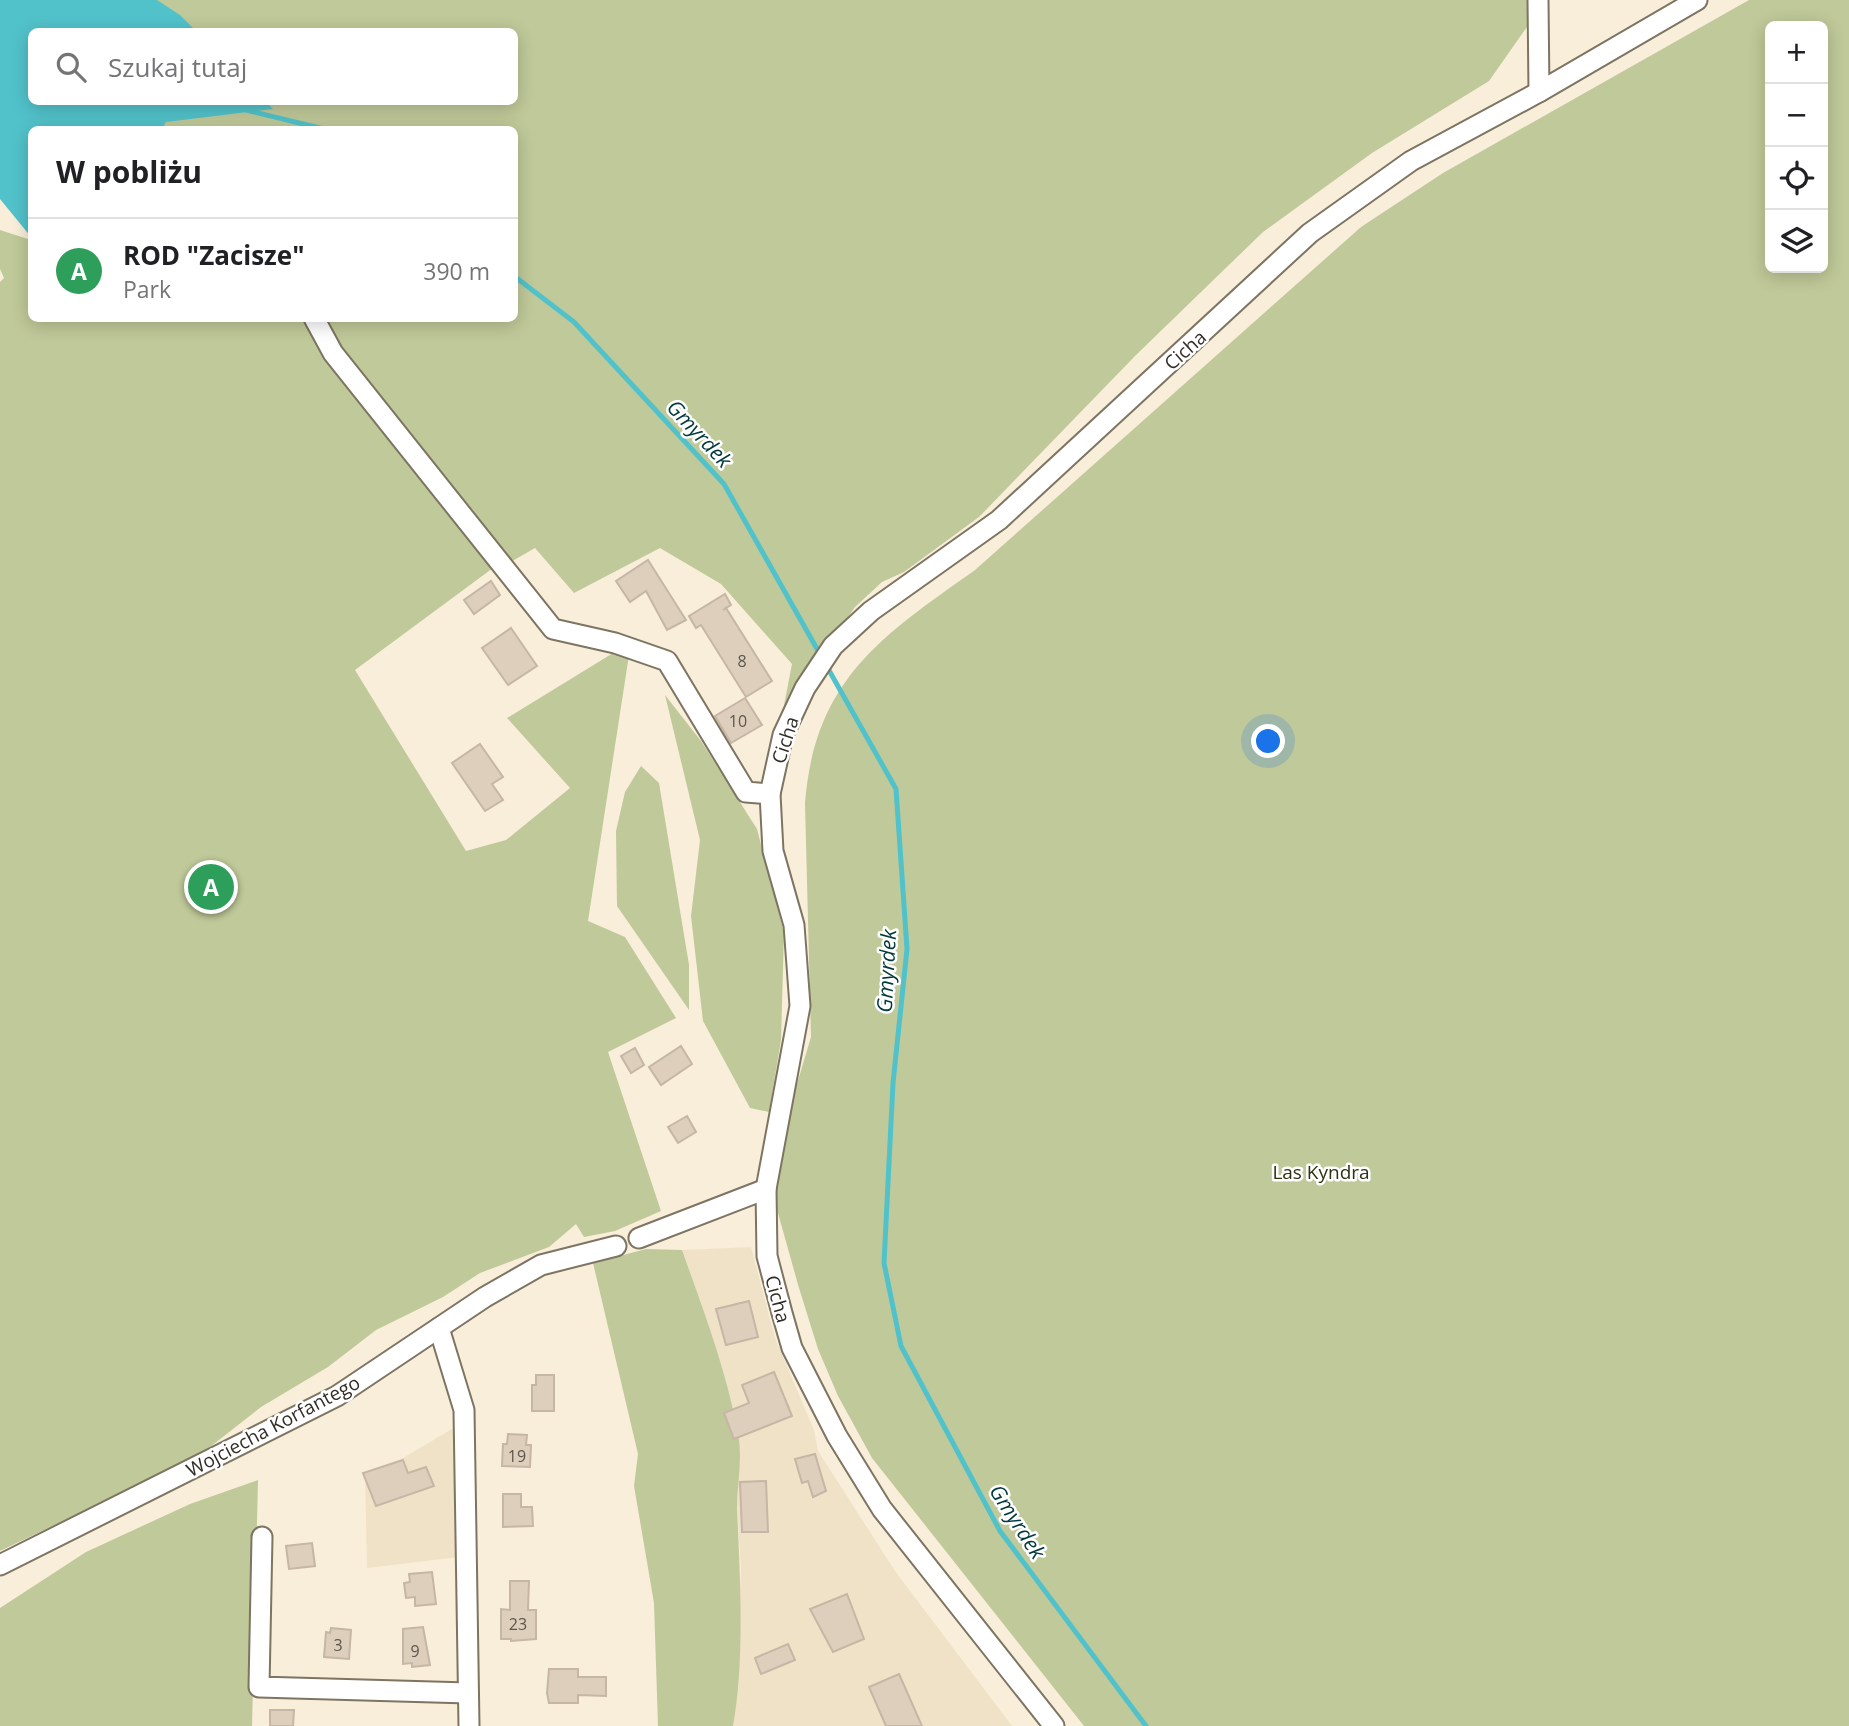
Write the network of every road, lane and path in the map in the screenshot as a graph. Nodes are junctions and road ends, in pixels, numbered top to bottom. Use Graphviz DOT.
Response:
graph roads {
  1 [pos="1538,0"];
  2 [pos="1697,0"];
  3 [pos="1539,92"];
  4 [pos="316,322"];
  5 [pos="770,794"];
  6 [pos="766,1189"];
  7 [pos="639,1238"];
  8 [pos="616,1246"];
  9 [pos="439,1328"];
  10 [pos="262,1537"];
  11 [pos="0,1565"];
  12 [pos="468,1693"];
  13 [pos="469,1726"];
  14 [pos="1054,1726"];
  1 -- 3 [label="street"];
  2 -- 3 [label="street, Cicha"];
  3 -- 5 [label="street, Cicha"];
  4 -- 5 [label="street"];
  5 -- 6 [label="street, Cicha"];
  6 -- 7 [label="street"];
  6 -- 14 [label="street, Cicha"];
  8 -- 9 [label="street, Wojciecha Korfantego"];
  9 -- 11 [label="street, Wojciecha Korfantego"];
  9 -- 12 [label="street"];
  10 -- 12 [label="street"];
  12 -- 13 [label="street"];
}
